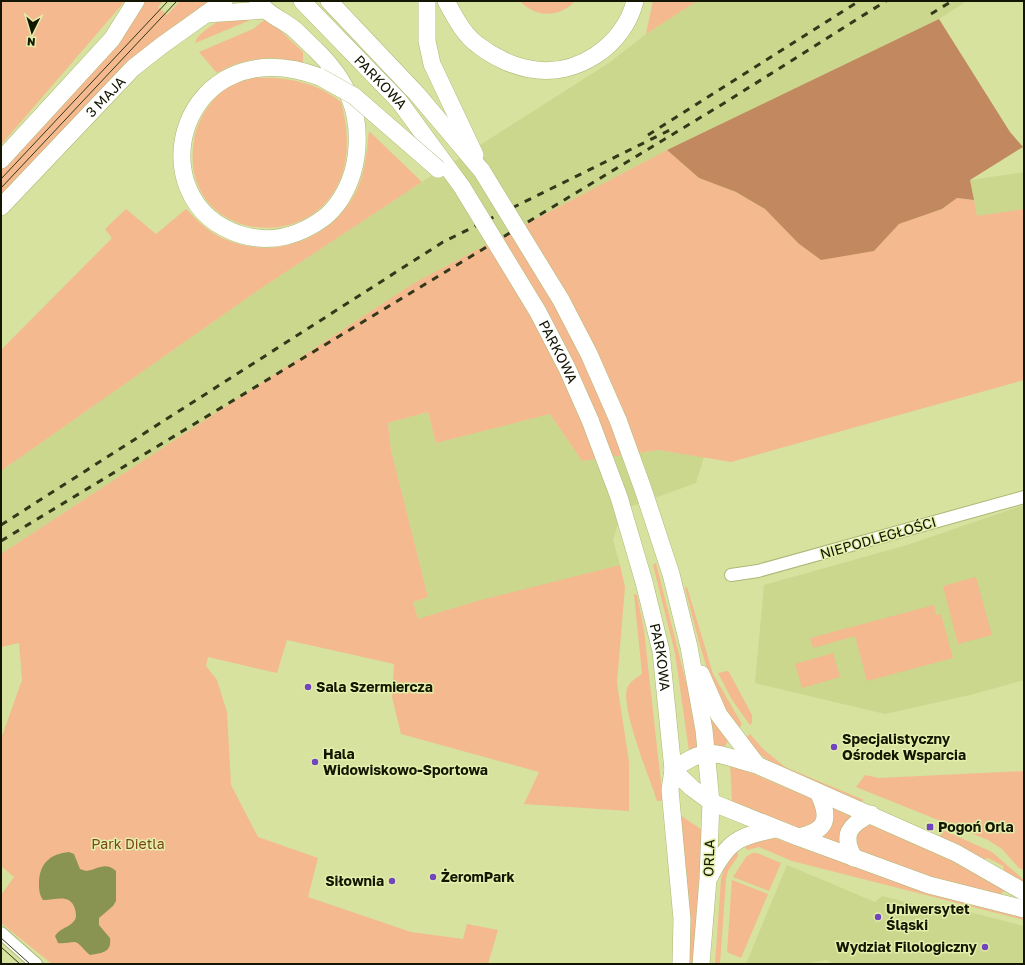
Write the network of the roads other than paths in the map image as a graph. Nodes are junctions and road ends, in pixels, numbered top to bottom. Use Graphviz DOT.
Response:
graph roads {
  1 [pos="136,1"];
  2 [pos="224,1"];
  3 [pos="302,1"];
  4 [pos="329,1"];
  5 [pos="427,1"];
  6 [pos="446,1"];
  7 [pos="635,1"];
  8 [pos="261,6"];
  9 [pos="206,14"];
  10 [pos="1,160"];
  11 [pos="482,171"];
  12 [pos="462,187"];
  13 [pos="1,207"];
  14 [pos="1024,497"];
  15 [pos="731,575"];
  16 [pos="689,647"];
  17 [pos="707,752"];
  18 [pos="757,764"];
  19 [pos="673,770"];
  20 [pos="818,792"];
  21 [pos="711,802"];
  22 [pos="871,814"];
  23 [pos="776,829"];
  24 [pos="798,837"];
  25 [pos="854,858"];
  26 [pos="708,880"];
  27 [pos="1024,892"];
  28 [pos="1024,909"];
  29 [pos="1,933"];
  30 [pos="36,964"];
  31 [pos="681,964"];
  32 [pos="701,964"];
  1 -- 10 [label="street"];
  2 -- 9 [label="street, 3 MAJA"];
  3 -- 12 [label="street, PARKOWA"];
  4 -- 11 [label="street, PARKOWA"];
  5 -- 11 [label="street"];
  6 -- 7 [label="street"];
  8 -- 9 [label="street"];
  8 -- 12 [label="street, bridge"];
  9 -- 13 [label="street, 3 MAJA"];
  11 -- 16 [label="street, PARKOWA, bridge"];
  12 -- 19 [label="street, PARKOWA, bridge"];
  14 -- 15 [label="street, NIEPODLEGŁOŚCI"];
  16 -- 17 [label="street, PARKOWA"];
  16 -- 18 [label="street"];
  17 -- 18 [label="street"];
  17 -- 19 [label="street"];
  17 -- 21 [label="street, ORLA"];
  18 -- 20 [label="street"];
  19 -- 21 [label="street"];
  19 -- 31 [label="street"];
  20 -- 22 [label="street"];
  20 -- 24 [label="street"];
  21 -- 23 [label="street"];
  21 -- 26 [label="street, ORLA"];
  22 -- 25 [label="street"];
  22 -- 27 [label="street"];
  23 -- 24 [label="street"];
  23 -- 26 [label="street"];
  24 -- 25 [label="street"];
  25 -- 28 [label="street"];
  26 -- 32 [label="street, ORLA"];
  29 -- 30 [label="street"];
}
